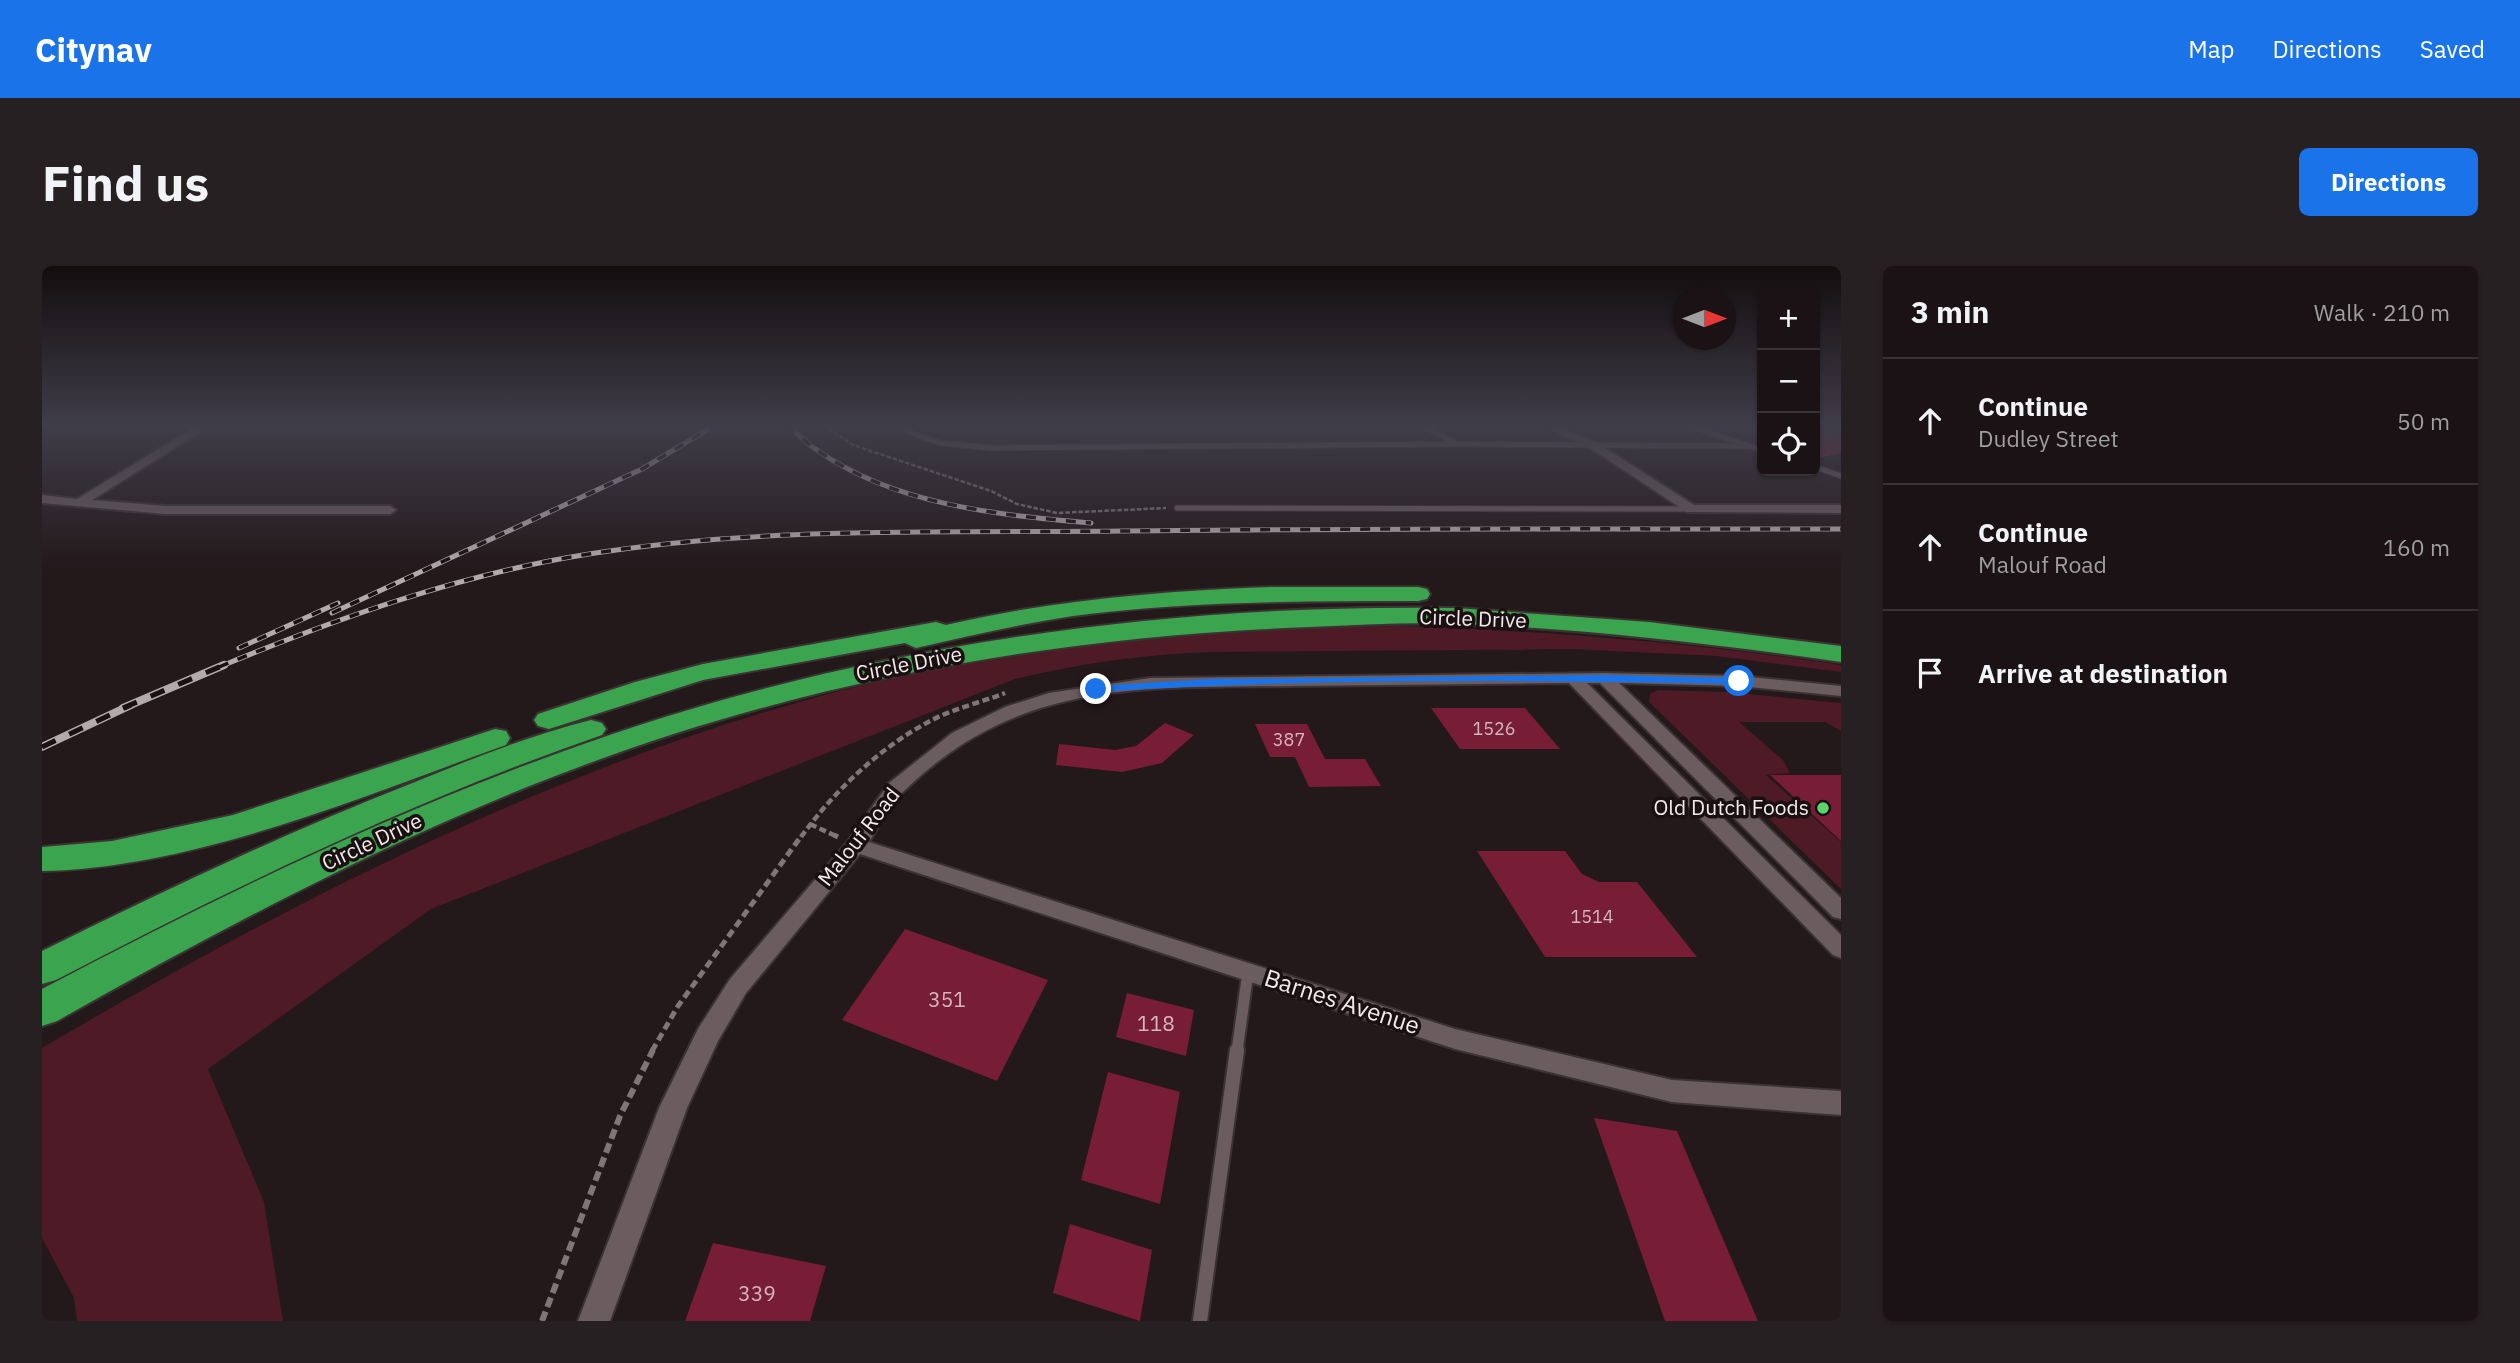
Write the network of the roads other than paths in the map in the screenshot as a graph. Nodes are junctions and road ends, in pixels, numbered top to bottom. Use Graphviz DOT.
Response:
graph roads {
  1 [pos="125,474"];
  2 [pos="1638,474"];
  3 [pos="42,499"];
  4 [pos="78,503"];
  5 [pos="1177,508"];
  6 [pos="1691,509"];
  7 [pos="1841,509"];
  8 [pos="390,510"];
  9 [pos="1024,616"];
  10 [pos="1841,634"];
  11 [pos="1841,654"];
  12 [pos="1604,678"];
  13 [pos="1575,680"];
  14 [pos="1841,691"];
  15 [pos="856,845"];
  16 [pos="42,859"];
  17 [pos="1841,911"];
  18 [pos="1841,949"];
  19 [pos="42,969"];
  20 [pos="1248,972"];
  21 [pos="42,1009"];
  22 [pos="1841,1103"];
  23 [pos="594,1321"];
  24 [pos="1200,1321"];
  1 -- 4 [label="street"];
  2 -- 6 [label="street"];
  3 -- 4 [label="street"];
  4 -- 8 [label="street"];
  5 -- 6 [label="lane"];
  6 -- 7 [label="street"];
  9 -- 10 [label="highway, Circle Drive"];
  9 -- 16 [label="highway"];
  9 -- 19 [label="highway, Circle Drive"];
  11 -- 21 [label="highway, Circle Drive"];
  12 -- 13 [label="street, Malouf Road"];
  12 -- 14 [label="street, Malouf Road"];
  12 -- 17 [label="street"];
  13 -- 15 [label="street, Malouf Road"];
  13 -- 18 [label="street"];
  15 -- 20 [label="street, Barnes Avenue"];
  15 -- 23 [label="street, Malouf Road"];
  20 -- 22 [label="street, Barnes Avenue"];
  20 -- 24 [label="lane"];
}
